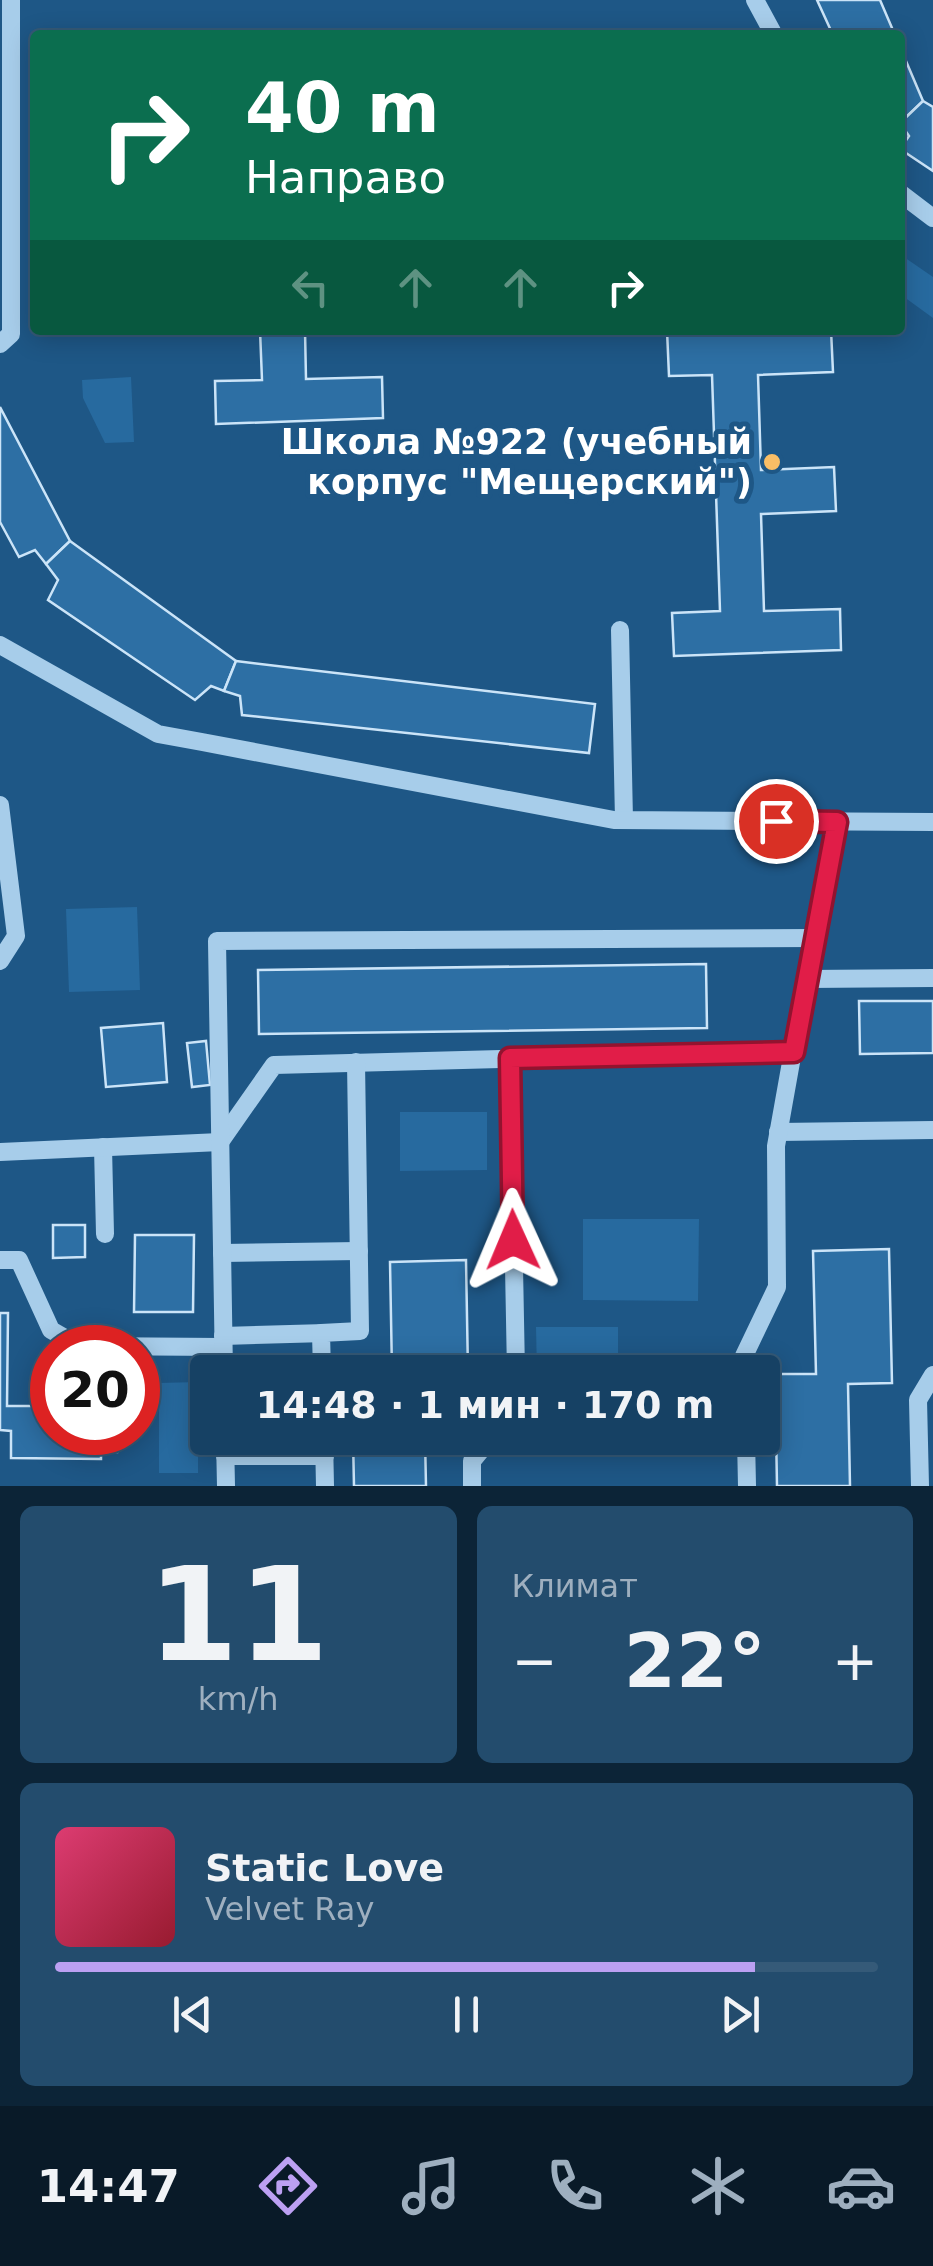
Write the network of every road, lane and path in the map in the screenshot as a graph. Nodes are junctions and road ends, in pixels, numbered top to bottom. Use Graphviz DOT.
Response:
graph roads {
  1 [pos="11,0"];
  2 [pos="755,0"];
  3 [pos="771,30"];
  4 [pos="905,197"];
  5 [pos="933,218"];
  6 [pos="0,344"];
  7 [pos="620,630"];
  8 [pos="0,645"];
  9 [pos="0,806"];
  10 [pos="624,820"];
  11 [pos="837,822"];
  12 [pos="933,822"];
  13 [pos="815,938"];
  14 [pos="0,961"];
  15 [pos="933,978"];
  16 [pos="808,979"];
  17 [pos="794,1052"];
  18 [pos="510,1058"];
  19 [pos="356,1062"];
  20 [pos="933,1130"];
  21 [pos="778,1132"];
  22 [pos="220,1142"];
  23 [pos="103,1148"];
  24 [pos="0,1152"];
  25 [pos="105,1234"];
  26 [pos="359,1251"];
  27 [pos="222,1253"];
  28 [pos="0,1260"];
  29 [pos="326,1333"];
  30 [pos="223,1341"];
  31 [pos="223,1355"];
  32 [pos="322,1355"];
  33 [pos="516,1355"];
  34 [pos="744,1355"];
  35 [pos="933,1375"];
  36 [pos="225,1455"];
  37 [pos="324,1455"];
  38 [pos="476,1455"];
  39 [pos="746,1455"];
  40 [pos="226,1486"];
  41 [pos="325,1486"];
  42 [pos="472,1486"];
  43 [pos="747,1486"];
  44 [pos="920,1486"];
  1 -- 6 [label="lane"];
  2 -- 3 [label="lane"];
  4 -- 5 [label="lane"];
  7 -- 10 [label="lane"];
  8 -- 10 [label="lane"];
  9 -- 14 [label="lane"];
  10 -- 11 [label="lane"];
  11 -- 12 [label="lane"];
  11 -- 13 [label="lane"];
  13 -- 16 [label="lane"];
  13 -- 22 [label="lane"];
  15 -- 16 [label="lane"];
  16 -- 17 [label="lane"];
  17 -- 18 [label="lane"];
  17 -- 21 [label="lane"];
  18 -- 19 [label="lane"];
  18 -- 33 [label="lane"];
  19 -- 22 [label="lane"];
  19 -- 26 [label="lane"];
  20 -- 21 [label="lane"];
  21 -- 34 [label="lane"];
  22 -- 23 [label="lane"];
  22 -- 27 [label="lane"];
  23 -- 24 [label="lane"];
  23 -- 25 [label="lane"];
  26 -- 27 [label="lane"];
  26 -- 29 [label="lane"];
  27 -- 30 [label="lane"];
  28 -- 30 [label="lane"];
  29 -- 30 [label="lane"];
  29 -- 32 [label="lane"];
  30 -- 31 [label="lane"];
  35 -- 44 [label="lane"];
  36 -- 40 [label="lane"];
  37 -- 41 [label="lane"];
  38 -- 42 [label="lane"];
  39 -- 43 [label="lane"];
}
